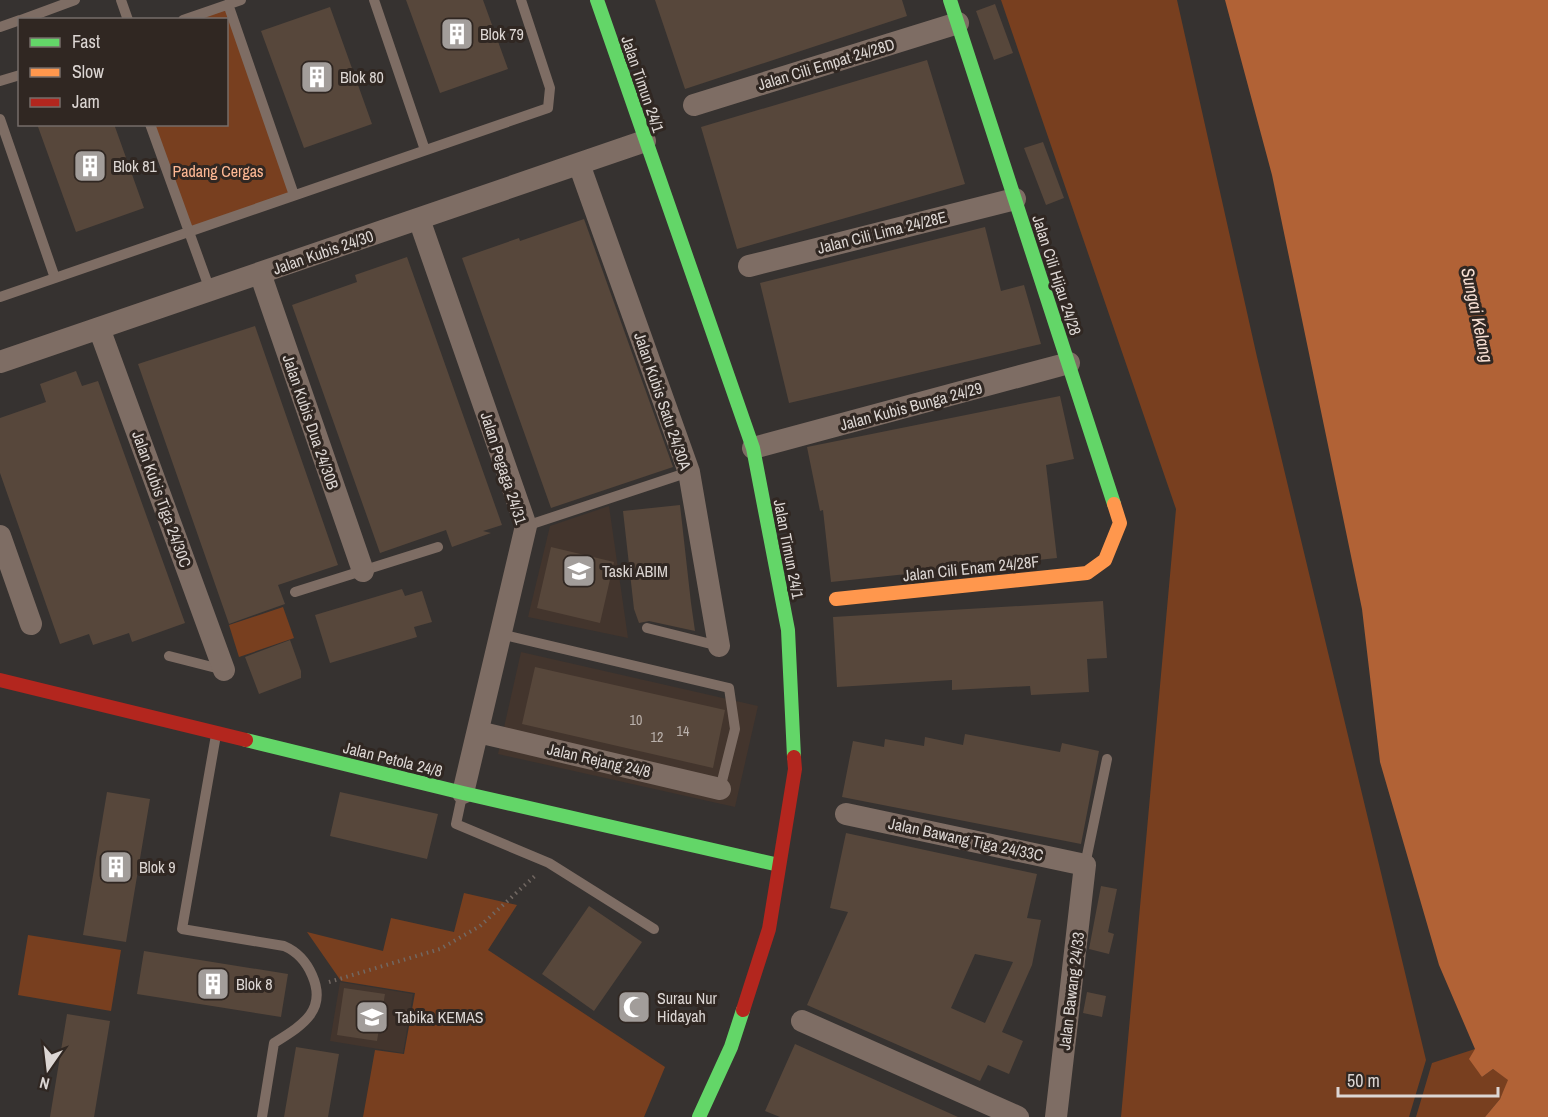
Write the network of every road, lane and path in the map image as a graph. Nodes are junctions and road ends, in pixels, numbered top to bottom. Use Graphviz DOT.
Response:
graph roads {
  1 [pos="75,0"];
  2 [pos="121,0"];
  3 [pos="241,0"];
  4 [pos="374,0"];
  5 [pos="521,0"];
  6 [pos="597,0"];
  7 [pos="950,0"];
  8 [pos="228,4"];
  9 [pos="26,18"];
  10 [pos="127,18"];
  11 [pos="189,18"];
  12 [pos="18,21"];
  13 [pos="958,23"];
  14 [pos="0,27"];
  15 [pos="18,76"];
  16 [pos="0,81"];
  17 [pos="694,105"];
  18 [pos="0,119"];
  19 [pos="151,126"];
  20 [pos="645,141"];
  21 [pos="425,150"];
  22 [pos="579,164"];
  23 [pos="294,195"];
  24 [pos="1015,199"];
  25 [pos="419,219"];
  26 [pos="189,232"];
  27 [pos="749,266"];
  28 [pos="260,273"];
  29 [pos="55,278"];
  30 [pos="210,290"];
  31 [pos="0,297"];
  32 [pos="99,328"];
  33 [pos="0,362"];
  34 [pos="1069,363"];
  35 [pos="753,448"];
  36 [pos="689,472"];
  37 [pos="526,526"];
  38 [pos="0,536"];
  39 [pos="438,547"];
  40 [pos="1105,560"];
  41 [pos="363,571"];
  42 [pos="295,592"];
  43 [pos="836,599"];
  44 [pos="31,624"];
  45 [pos="647,628"];
  46 [pos="500,634"];
  47 [pos="720,646"];
  48 [pos="169,657"];
  49 [pos="224,670"];
  50 [pos="0,680"];
  51 [pos="478,732"];
  52 [pos="216,733"];
  53 [pos="1107,759"];
  54 [pos="720,789"];
  55 [pos="463,793"];
  56 [pos="846,814"];
  57 [pos="549,863"];
  58 [pos="778,865"];
  59 [pos="1085,865"];
  60 [pos="654,929"];
  61 [pos="317,985"];
  62 [pos="802,1021"];
  63 [pos="262,1117"];
  64 [pos="699,1117"];
  65 [pos="1018,1117"];
  66 [pos="1056,1117"];
  1 -- 9 [label="lane"];
  2 -- 10 [label="lane"];
  3 -- 8 [label="lane"];
  4 -- 21 [label="lane"];
  5 -- 21 [label="lane"];
  6 -- 20 [label="street, Jalan Timun 24/1"];
  7 -- 13 [label="street, Jalan Cili Hijau 24/28"];
  8 -- 11 [label="lane"];
  8 -- 23 [label="lane"];
  12 -- 14 [label="lane"];
  13 -- 17 [label="street, Jalan Cili Empat 24/28D"];
  13 -- 24 [label="street, Jalan Cili Hijau 24/28"];
  15 -- 16 [label="lane"];
  18 -- 29 [label="lane"];
  19 -- 26 [label="lane"];
  20 -- 22 [label="street, Jalan Kubis 24/30"];
  20 -- 35 [label="street, Jalan Timun 24/1"];
  21 -- 23 [label="lane"];
  22 -- 25 [label="street, Jalan Kubis 24/30"];
  22 -- 36 [label="street, Jalan Kubis Satu 24/30A"];
  23 -- 26 [label="lane"];
  24 -- 27 [label="street, Jalan Cili Lima 24/28E"];
  24 -- 34 [label="street, Jalan Cili Hijau 24/28"];
  25 -- 28 [label="street, Jalan Kubis 24/30"];
  25 -- 37 [label="street, Jalan Pegaga 24/31"];
  26 -- 29 [label="lane"];
  26 -- 30 [label="lane"];
  28 -- 30 [label="street, Jalan Kubis 24/30"];
  28 -- 41 [label="street, Jalan Kubis Dua 24/30B"];
  29 -- 31 [label="lane"];
  30 -- 32 [label="street, Jalan Kubis 24/30"];
  32 -- 33 [label="street, Jalan Kubis 24/30"];
  32 -- 49 [label="street, Jalan Kubis Tiga 24/30C"];
  34 -- 35 [label="street, Jalan Kubis Bunga 24/29"];
  34 -- 40 [label="street, Jalan Cili Hijau 24/28"];
  35 -- 58 [label="street, Jalan Timun 24/1"];
  36 -- 37 [label="lane"];
  36 -- 47 [label="street, Jalan Kubis Satu 24/30A"];
  37 -- 46 [label="street, Jalan Pegaga 24/31"];
  38 -- 44 [label="street"];
  39 -- 41 [label="lane"];
  40 -- 43 [label="street, Jalan Cili Enam 24/28F"];
  41 -- 42 [label="lane"];
  45 -- 47 [label="lane"];
  46 -- 51 [label="street, Jalan Pegaga 24/31"];
  46 -- 54 [label="lane"];
  48 -- 49 [label="lane"];
  50 -- 52 [label="street, Jalan Petola 24/8"];
  51 -- 54 [label="street, Jalan Rejang 24/8"];
  51 -- 55 [label="street, Jalan Pegaga 24/31"];
  52 -- 55 [label="street, Jalan Petola 24/8"];
  52 -- 61 [label="lane"];
  53 -- 59 [label="lane"];
  55 -- 57 [label="lane"];
  55 -- 58 [label="street, Jalan Petola 24/8"];
  56 -- 59 [label="street, Jalan Bawang Tiga 24/33C"];
  57 -- 60 [label="lane"];
  57 -- 61 [label="path"];
  58 -- 64 [label="street, Jalan Timun 24/1"];
  59 -- 66 [label="street, Jalan Bawang 24/33"];
  61 -- 63 [label="lane"];
  62 -- 65 [label="street"];
}
